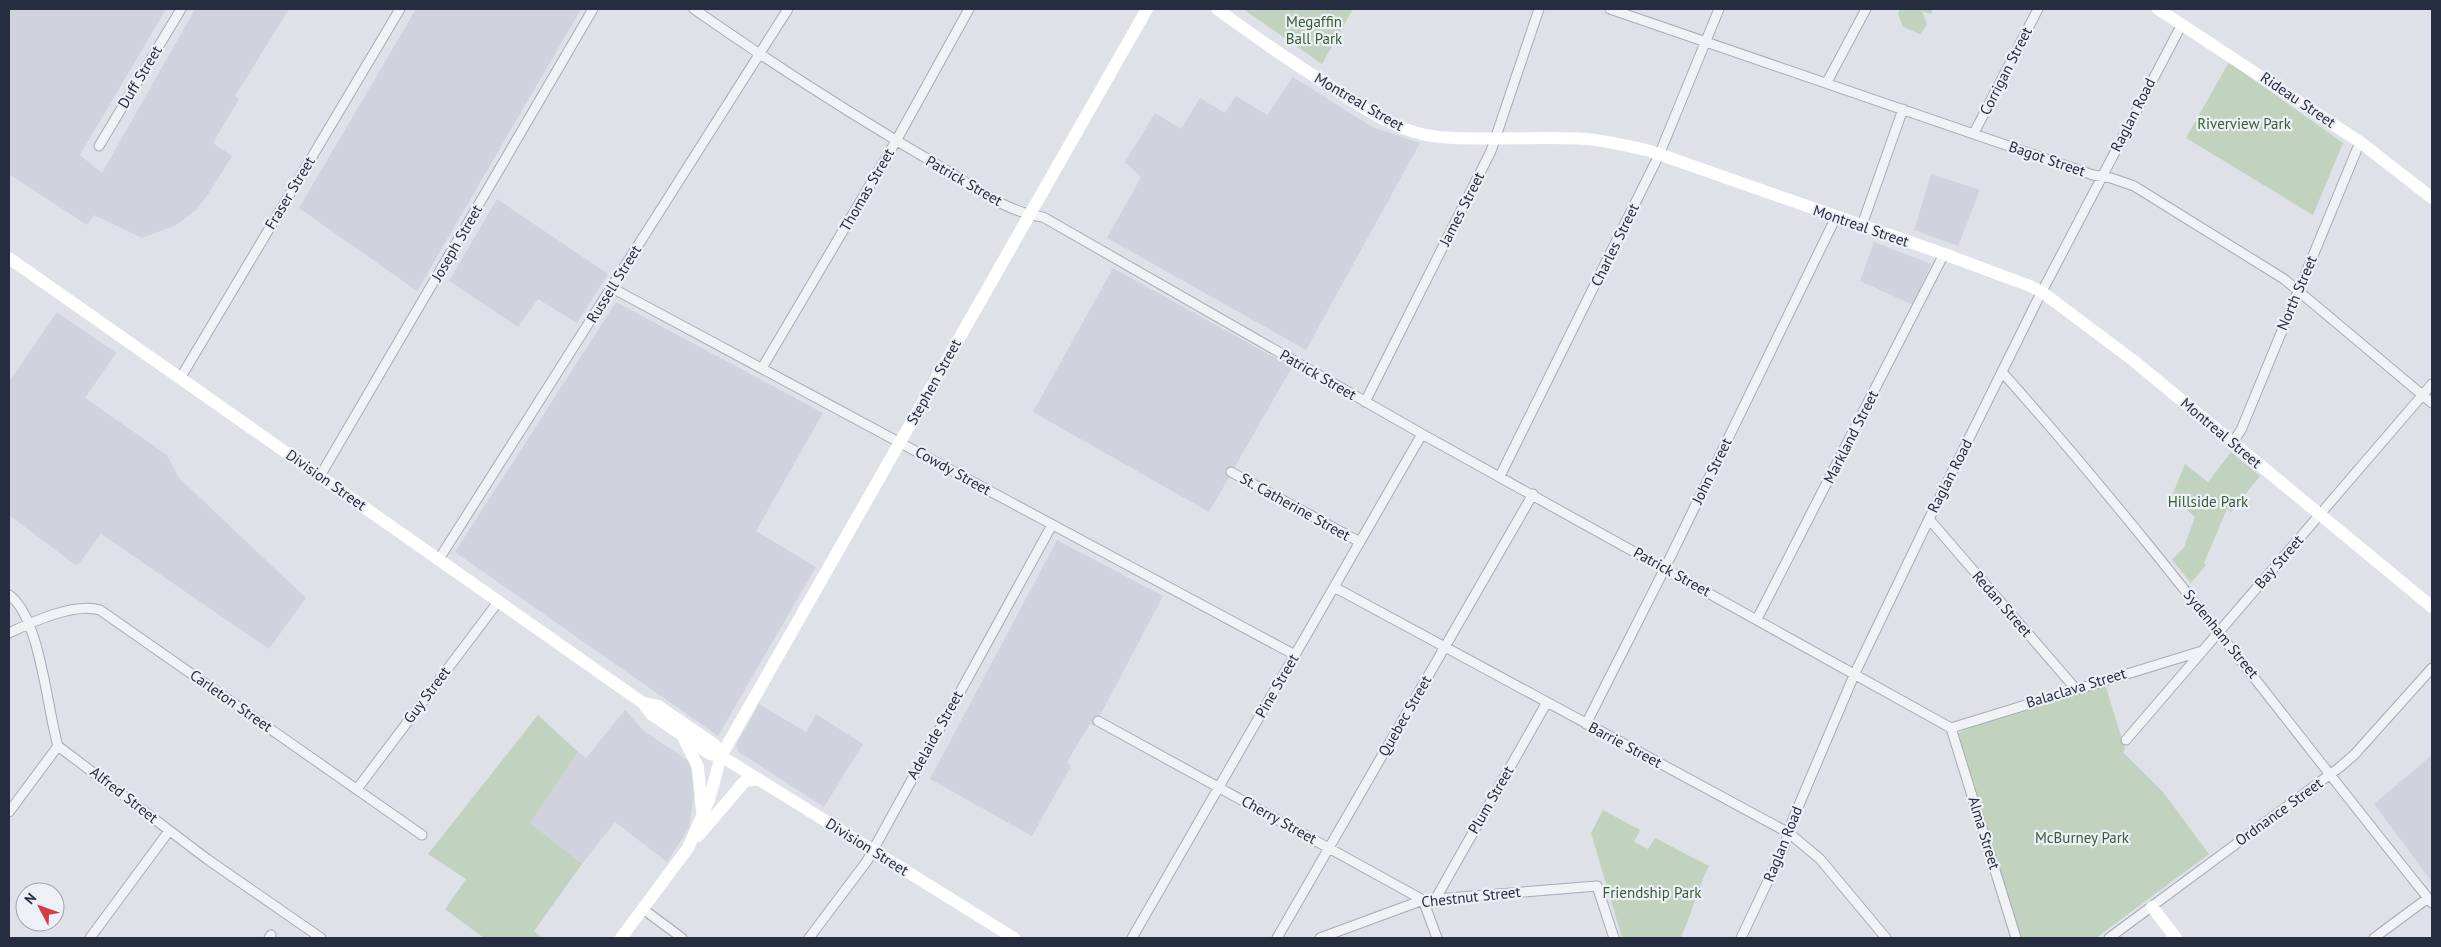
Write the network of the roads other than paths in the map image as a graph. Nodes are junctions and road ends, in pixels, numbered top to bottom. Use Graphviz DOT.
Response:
graph roads {
  1 [pos="181,9"];
  2 [pos="400,9"];
  3 [pos="593,9"];
  4 [pos="694,9"];
  5 [pos="788,9"];
  6 [pos="969,9"];
  7 [pos="1147,9"];
  8 [pos="1218,9"];
  9 [pos="1539,9"];
  10 [pos="1610,9"];
  11 [pos="1719,9"];
  12 [pos="1866,9"];
  13 [pos="2038,9"];
  14 [pos="2158,9"];
  15 [pos="2182,24"];
  16 [pos="1705,40"];
  17 [pos="759,54"];
  18 [pos="1827,82"];
  19 [pos="1903,109"];
  20 [pos="1974,133"];
  21 [pos="1496,138"];
  22 [pos="896,141"];
  23 [pos="2360,142"];
  24 [pos="99,146"];
  25 [pos="1659,155"];
  26 [pos="2102,176"];
  27 [pos="2432,198"];
  28 [pos="1029,214"];
  29 [pos="1836,217"];
  30 [pos="1862,225"];
  31 [pos="1944,254"];
  32 [pos="9,258"];
  33 [pos="612,288"];
  34 [pos="2298,290"];
  35 [pos="2042,292"];
  36 [pos="762,368"];
  37 [pos="2002,372"];
  38 [pos="181,378"];
  39 [pos="2432,384"];
  40 [pos="2422,394"];
  41 [pos="1365,402"];
  42 [pos="2432,403"];
  43 [pos="1422,434"];
  44 [pos="900,442"];
  45 [pos="2233,442"];
  46 [pos="1230,472"];
  47 [pos="320,476"];
  48 [pos="1500,476"];
  49 [pos="1533,494"];
  50 [pos="2320,516"];
  51 [pos="1928,519"];
  52 [pos="1052,525"];
  53 [pos="1360,542"];
  54 [pos="439,559"];
  55 [pos="1665,568"];
  56 [pos="1334,587"];
  57 [pos="9,595"];
  58 [pos="498,602"];
  59 [pos="2432,608"];
  60 [pos="1757,619"];
  61 [pos="29,624"];
  62 [pos="2219,631"];
  63 [pos="9,633"];
  64 [pos="1445,647"];
  65 [pos="2202,651"];
  66 [pos="1295,655"];
  67 [pos="2432,668"];
  68 [pos="1854,673"];
  69 [pos="2075,688"];
  70 [pos="1547,702"];
  71 [pos="643,703"];
  72 [pos="1098,722"];
  73 [pos="1586,724"];
  74 [pos="1951,728"];
  75 [pos="682,735"];
  76 [pos="2126,740"];
  77 [pos="58,746"];
  78 [pos="721,756"];
  79 [pos="2332,773"];
  80 [pos="758,779"];
  81 [pos="1219,788"];
  82 [pos="358,789"];
  83 [pos="9,812"];
  84 [pos="703,816"];
  85 [pos="169,831"];
  86 [pos="1789,833"];
  87 [pos="422,835"];
  88 [pos="688,848"];
  89 [pos="1329,848"];
  90 [pos="873,851"];
  91 [pos="1436,898"];
  92 [pos="1423,900"];
  93 [pos="2430,901"];
  94 [pos="2152,907"];
  95 [pos="643,909"];
  96 [pos="1008,937"];
  97 [pos="90,938"];
  98 [pos="321,938"];
  99 [pos="621,938"];
  100 [pos="682,938"];
  101 [pos="809,938"];
  102 [pos="1132,938"];
  103 [pos="1277,938"];
  104 [pos="1320,938"];
  105 [pos="1436,938"];
  106 [pos="1614,938"];
  107 [pos="1741,938"];
  108 [pos="1886,938"];
  109 [pos="2016,938"];
  110 [pos="2109,938"];
  111 [pos="2176,938"];
  112 [pos="2374,938"];
  1 -- 24 [label="street, Duff Street"];
  2 -- 38 [label="street, Fraser Street"];
  3 -- 47 [label="street, Joseph Street"];
  4 -- 17 [label="street, Patrick Street"];
  5 -- 17 [label="street, Russell Street"];
  6 -- 22 [label="street, Thomas Street"];
  7 -- 28 [label="main road, Stephen Street"];
  8 -- 21 [label="main road, Montreal Street"];
  9 -- 21 [label="street, James Street"];
  10 -- 16 [label="street, Bagot Street"];
  11 -- 16 [label="street, Charles Street"];
  12 -- 18 [label="street"];
  13 -- 20 [label="street, Corrigan Street"];
  14 -- 15 [label="main road, Rideau Street"];
  15 -- 23 [label="main road, Rideau Street"];
  15 -- 26 [label="street, Raglan Road"];
  16 -- 18 [label="street, Bagot Street"];
  16 -- 25 [label="street, Charles Street"];
  17 -- 22 [label="street, Patrick Street"];
  17 -- 33 [label="street, Russell Street"];
  18 -- 19 [label="street, Bagot Street"];
  19 -- 20 [label="street, Bagot Street"];
  19 -- 30 [label="street"];
  20 -- 26 [label="street, Bagot Street"];
  21 -- 25 [label="main road, Montreal Street"];
  21 -- 41 [label="street, James Street"];
  22 -- 28 [label="street, Patrick Street"];
  22 -- 36 [label="street, Thomas Street"];
  23 -- 27 [label="main road, Rideau Street"];
  23 -- 34 [label="street, North Street"];
  25 -- 29 [label="main road, Montreal Street"];
  25 -- 48 [label="street, Charles Street"];
  26 -- 34 [label="street, Bagot Street"];
  26 -- 35 [label="street, Raglan Road"];
  28 -- 41 [label="street, Patrick Street"];
  28 -- 44 [label="main road, Stephen Street"];
  29 -- 30 [label="main road, Montreal Street"];
  29 -- 55 [label="street, John Street"];
  30 -- 31 [label="main road, Montreal Street"];
  31 -- 35 [label="main road, Montreal Street"];
  31 -- 60 [label="street, Markland Street"];
  32 -- 38 [label="main road, Division Street"];
  33 -- 36 [label="street, Cowdy Street"];
  33 -- 54 [label="street, Russell Street"];
  34 -- 40 [label="street, Bagot Street"];
  34 -- 45 [label="street, North Street"];
  35 -- 37 [label="street, Raglan Road"];
  35 -- 45 [label="main road, Montreal Street"];
  36 -- 44 [label="street, Cowdy Street"];
  37 -- 51 [label="street, Raglan Road"];
  37 -- 62 [label="street, Sydenham Street"];
  38 -- 47 [label="main road, Division Street"];
  39 -- 40 [label="street, Bay Street"];
  40 -- 42 [label="street, Bagot Street"];
  40 -- 50 [label="street, Bay Street"];
  41 -- 43 [label="street, Patrick Street"];
  43 -- 48 [label="street, Patrick Street"];
  43 -- 53 [label="street, Pine Street"];
  44 -- 52 [label="street, Cowdy Street"];
  44 -- 78 [label="main road, Stephen Street"];
  45 -- 50 [label="main road, Montreal Street"];
  46 -- 53 [label="street, St. Catherine Street"];
  47 -- 54 [label="main road, Division Street"];
  48 -- 49 [label="street, Patrick Street"];
  49 -- 55 [label="street, Patrick Street"];
  49 -- 64 [label="street, Quebec Street"];
  50 -- 59 [label="main road, Montreal Street"];
  50 -- 62 [label="street, Bay Street"];
  51 -- 68 [label="street, Raglan Road"];
  51 -- 69 [label="street, Redan Street"];
  52 -- 66 [label="street, Cowdy Street"];
  52 -- 90 [label="street, Adelaide Street"];
  53 -- 56 [label="street, Pine Street"];
  54 -- 58 [label="main road, Division Street"];
  55 -- 60 [label="street, Patrick Street"];
  55 -- 73 [label="street, John Street"];
  56 -- 64 [label="street, Barrie Street"];
  56 -- 66 [label="street, Pine Street"];
  57 -- 61 [label="street"];
  58 -- 71 [label="main road, Division Street"];
  58 -- 82 [label="street, Guy Street"];
  60 -- 68 [label="street, Patrick Street"];
  61 -- 63 [label="street, Carleton Street"];
  61 -- 77 [label="street"];
  61 -- 82 [label="street, Carleton Street"];
  62 -- 65 [label="street, Bay Street"];
  62 -- 79 [label="street, Sydenham Street"];
  64 -- 70 [label="street, Barrie Street"];
  64 -- 89 [label="street, Quebec Street"];
  65 -- 69 [label="street, Balaclava Street"];
  65 -- 76 [label="street, Bay Street"];
  66 -- 81 [label="street, Pine Street"];
  67 -- 79 [label="street, Ordnance Street"];
  68 -- 74 [label="street, Patrick Street"];
  68 -- 86 [label="street, Raglan Road"];
  69 -- 74 [label="street, Balaclava Street"];
  70 -- 73 [label="street, Barrie Street"];
  70 -- 91 [label="street, Plum Street"];
  71 -- 75 [label="main road, Division Street"];
  71 -- 78 [label="main road, Division Street"];
  72 -- 81 [label="street, Cherry Street"];
  73 -- 86 [label="street, Barrie Street"];
  74 -- 109 [label="street, Alma Street"];
  75 -- 78 [label="main road, Division Street"];
  75 -- 84 [label="main road"];
  77 -- 83 [label="street"];
  77 -- 85 [label="street, Alfred Street"];
  78 -- 80 [label="main road, Division Street"];
  78 -- 84 [label="main road, Stephen Street"];
  79 -- 93 [label="street, Sydenham Street"];
  79 -- 94 [label="street, Ordnance Street"];
  80 -- 88 [label="main road"];
  80 -- 90 [label="main road, Division Street"];
  81 -- 89 [label="street, Cherry Street"];
  81 -- 102 [label="street, Pine Street"];
  82 -- 87 [label="street, Carleton Street"];
  84 -- 88 [label="main road, Stephen Street"];
  85 -- 97 [label="street"];
  85 -- 98 [label="street, Alfred Street"];
  86 -- 107 [label="street, Raglan Road"];
  86 -- 108 [label="street, Barrie Street"];
  88 -- 95 [label="main road"];
  89 -- 92 [label="street, Cherry Street"];
  89 -- 103 [label="street, Quebec Street"];
  90 -- 96 [label="main road, Division Street"];
  90 -- 101 [label="street, Adelaide Street"];
  91 -- 92 [label="street, Chestnut Street"];
  91 -- 106 [label="street, Chestnut Street"];
  92 -- 104 [label="street, Chestnut Street"];
  92 -- 105 [label="street"];
  93 -- 112 [label="street"];
  94 -- 110 [label="street, Ordnance Street"];
  94 -- 111 [label="main road"];
  95 -- 99 [label="main road"];
  95 -- 100 [label="street"];
}
